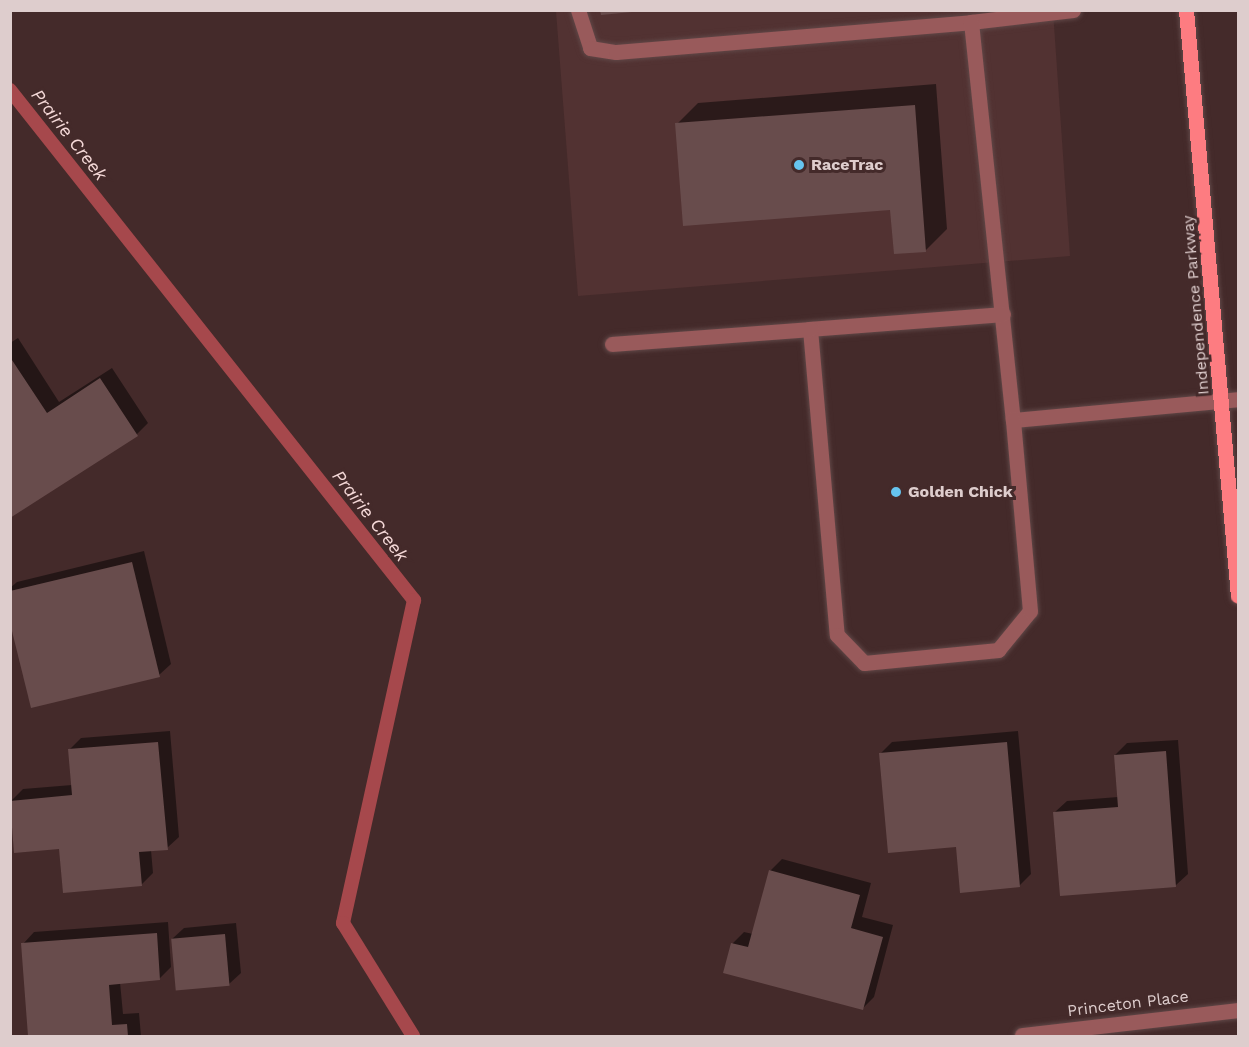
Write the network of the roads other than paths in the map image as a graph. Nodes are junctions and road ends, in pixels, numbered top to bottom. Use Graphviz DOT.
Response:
graph roads {
  1 [pos="578,10"];
  2 [pos="1073,10"];
  3 [pos="1186,10"];
  4 [pos="1016,13"];
  5 [pos="970,22"];
  6 [pos="1004,314"];
  7 [pos="810,329"];
  8 [pos="612,344"];
  9 [pos="1231,399"];
  10 [pos="1013,420"];
  11 [pos="1239,596"];
  12 [pos="1239,1010"];
  13 [pos="1022,1035"];
  1 -- 5 [label="street"];
  2 -- 4 [label="street"];
  3 -- 9 [label="main road, Independence Parkway"];
  4 -- 5 [label="street"];
  5 -- 6 [label="street"];
  6 -- 7 [label="street"];
  6 -- 10 [label="street"];
  7 -- 8 [label="street"];
  7 -- 10 [label="street"];
  9 -- 10 [label="street"];
  9 -- 11 [label="main road, Independence Parkway"];
  12 -- 13 [label="street, Princeton Place"];
}
